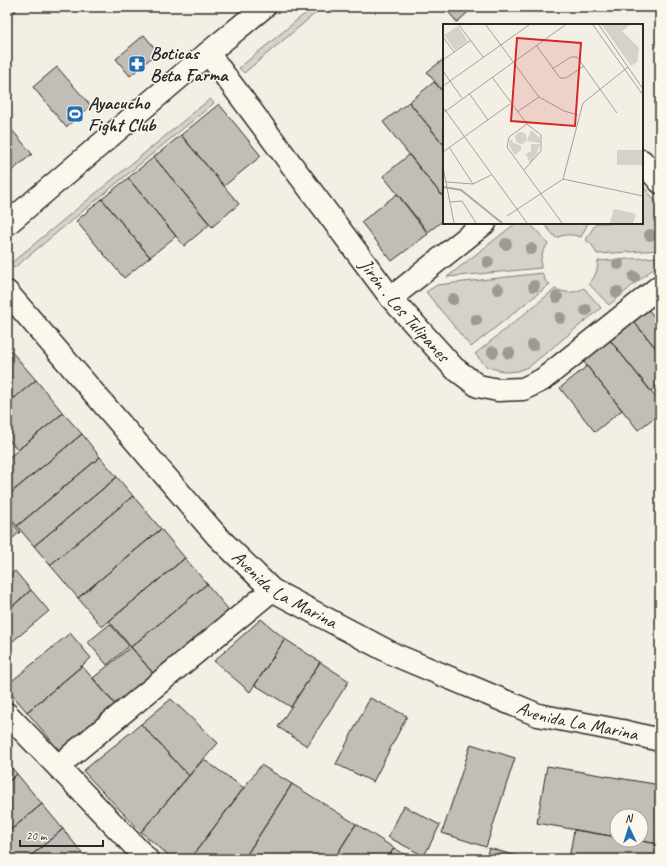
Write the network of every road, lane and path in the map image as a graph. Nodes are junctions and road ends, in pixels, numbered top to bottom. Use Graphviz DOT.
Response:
graph roads {
  1 [pos="264,7"];
  2 [pos="208,53"];
  3 [pos="643,162"];
  4 [pos="660,182"];
  5 [pos="7,224"];
  6 [pos="484,224"];
  7 [pos="660,286"];
  8 [pos="7,292"];
  9 [pos="391,298"];
  10 [pos="272,590"];
  11 [pos="7,714"];
  12 [pos="660,740"];
  13 [pos="58,766"];
  14 [pos="147,859"];
  1 -- 2 [label="street"];
  2 -- 5 [label="street"];
  2 -- 9 [label="street, Jirón . Los Tulipanes"];
  3 -- 4 [label="street"];
  6 -- 9 [label="street"];
  7 -- 9 [label="street, Jirón . Los Tulipanes"];
  8 -- 10 [label="street, Avenida La Marina"];
  10 -- 12 [label="street, Avenida La Marina"];
  10 -- 13 [label="street"];
  11 -- 13 [label="street"];
  13 -- 14 [label="street"];
}
